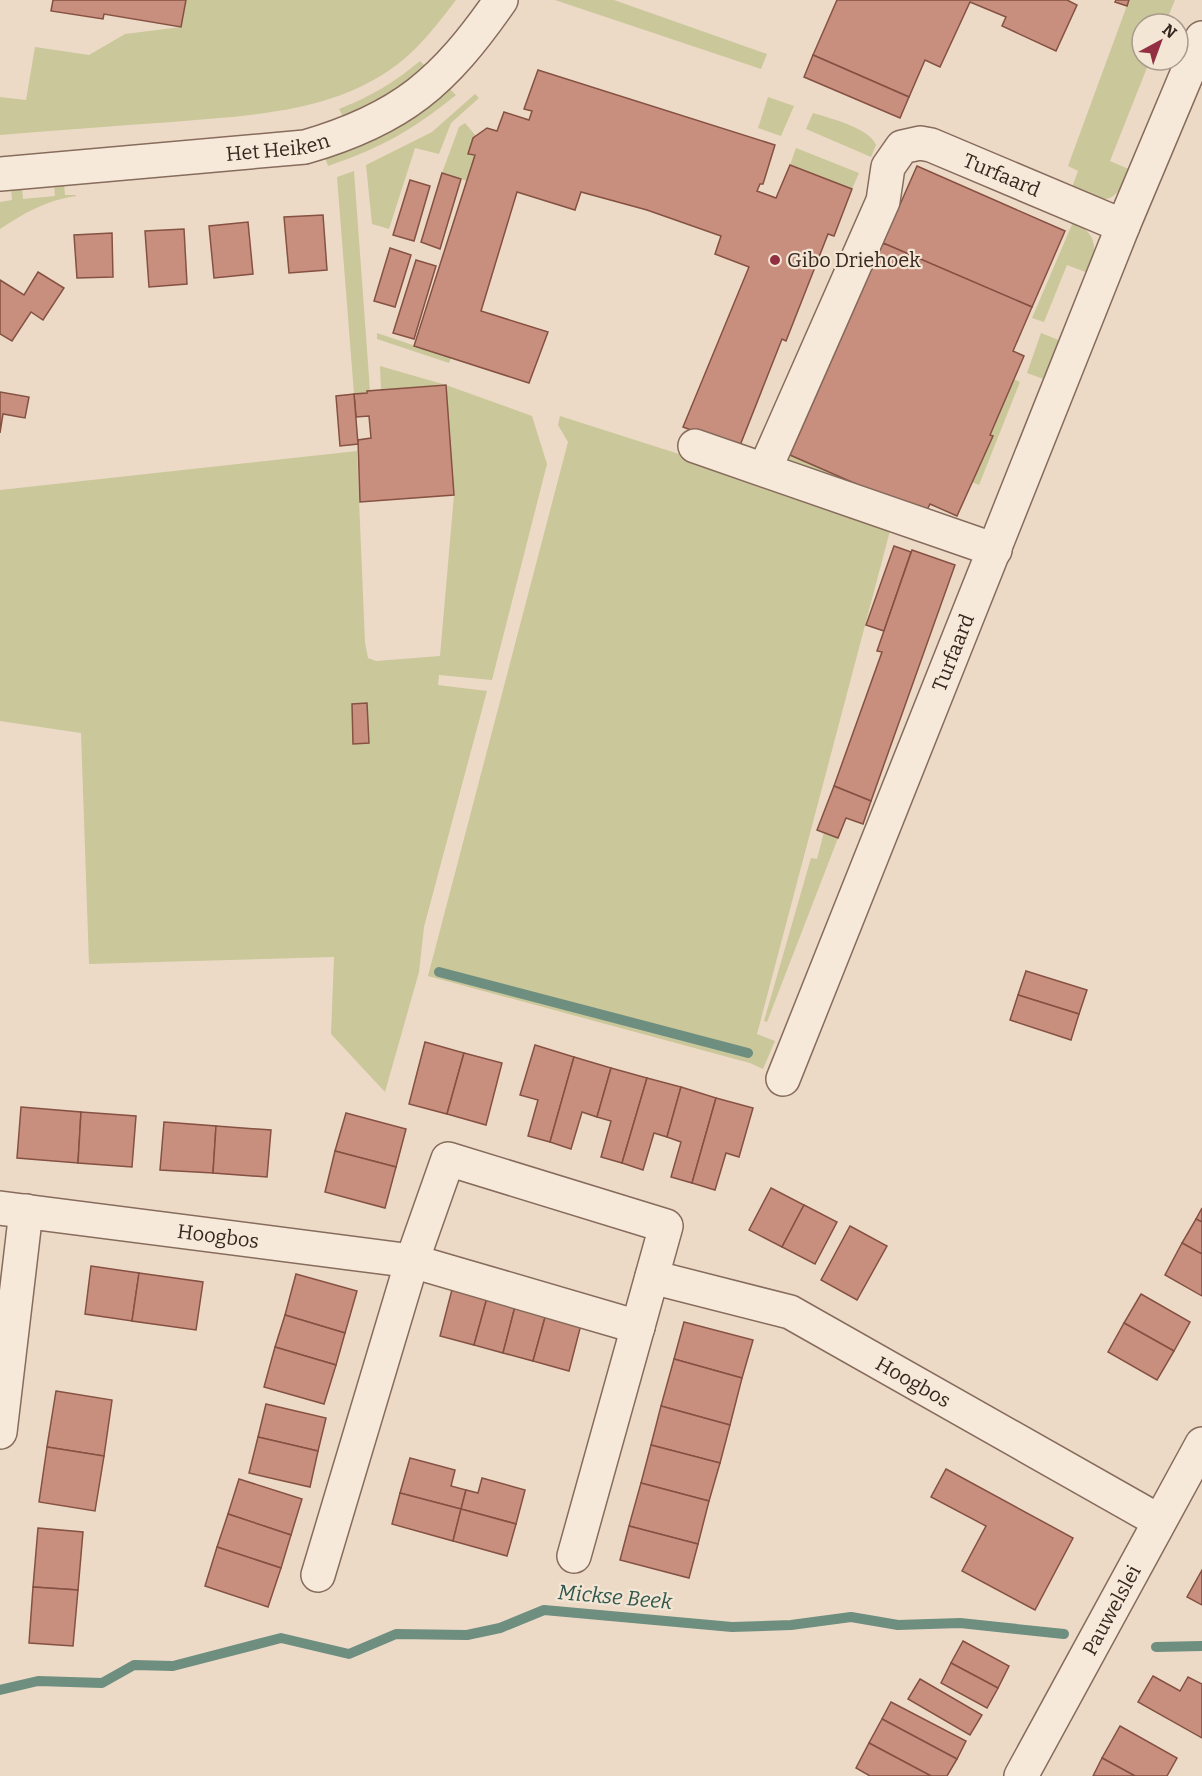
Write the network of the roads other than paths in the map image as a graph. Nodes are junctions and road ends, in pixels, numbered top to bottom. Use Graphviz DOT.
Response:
graph roads {
  1 [pos="501,0"];
  2 [pos="1202,38"];
  3 [pos="0,174"];
  4 [pos="1123,226"];
  5 [pos="695,446"];
  6 [pos="765,470"];
  7 [pos="994,550"];
  8 [pos="783,1078"];
  9 [pos="13,1209"];
  10 [pos="412,1261"];
  11 [pos="652,1277"];
  12 [pos="638,1327"];
  13 [pos="0,1432"];
  14 [pos="1202,1444"];
  15 [pos="1159,1521"];
  16 [pos="574,1556"];
  17 [pos="318,1575"];
  18 [pos="1021,1776"];
  1 -- 3 [label="street, Het Heiken"];
  2 -- 4 [label="street, Turfaard"];
  4 -- 6 [label="street, Turfaard"];
  4 -- 7 [label="street, Turfaard"];
  5 -- 6 [label="street"];
  6 -- 7 [label="street"];
  7 -- 8 [label="street, Turfaard"];
  9 -- 10 [label="street, Hoogbos"];
  9 -- 13 [label="street, Hoogbos"];
  10 -- 11 [label="street"];
  10 -- 12 [label="street, Hoogbos"];
  10 -- 17 [label="street"];
  11 -- 12 [label="street"];
  11 -- 15 [label="street, Hoogbos"];
  12 -- 16 [label="street"];
  14 -- 15 [label="street, Pauwelslei"];
  15 -- 18 [label="street, Pauwelslei"];
}
